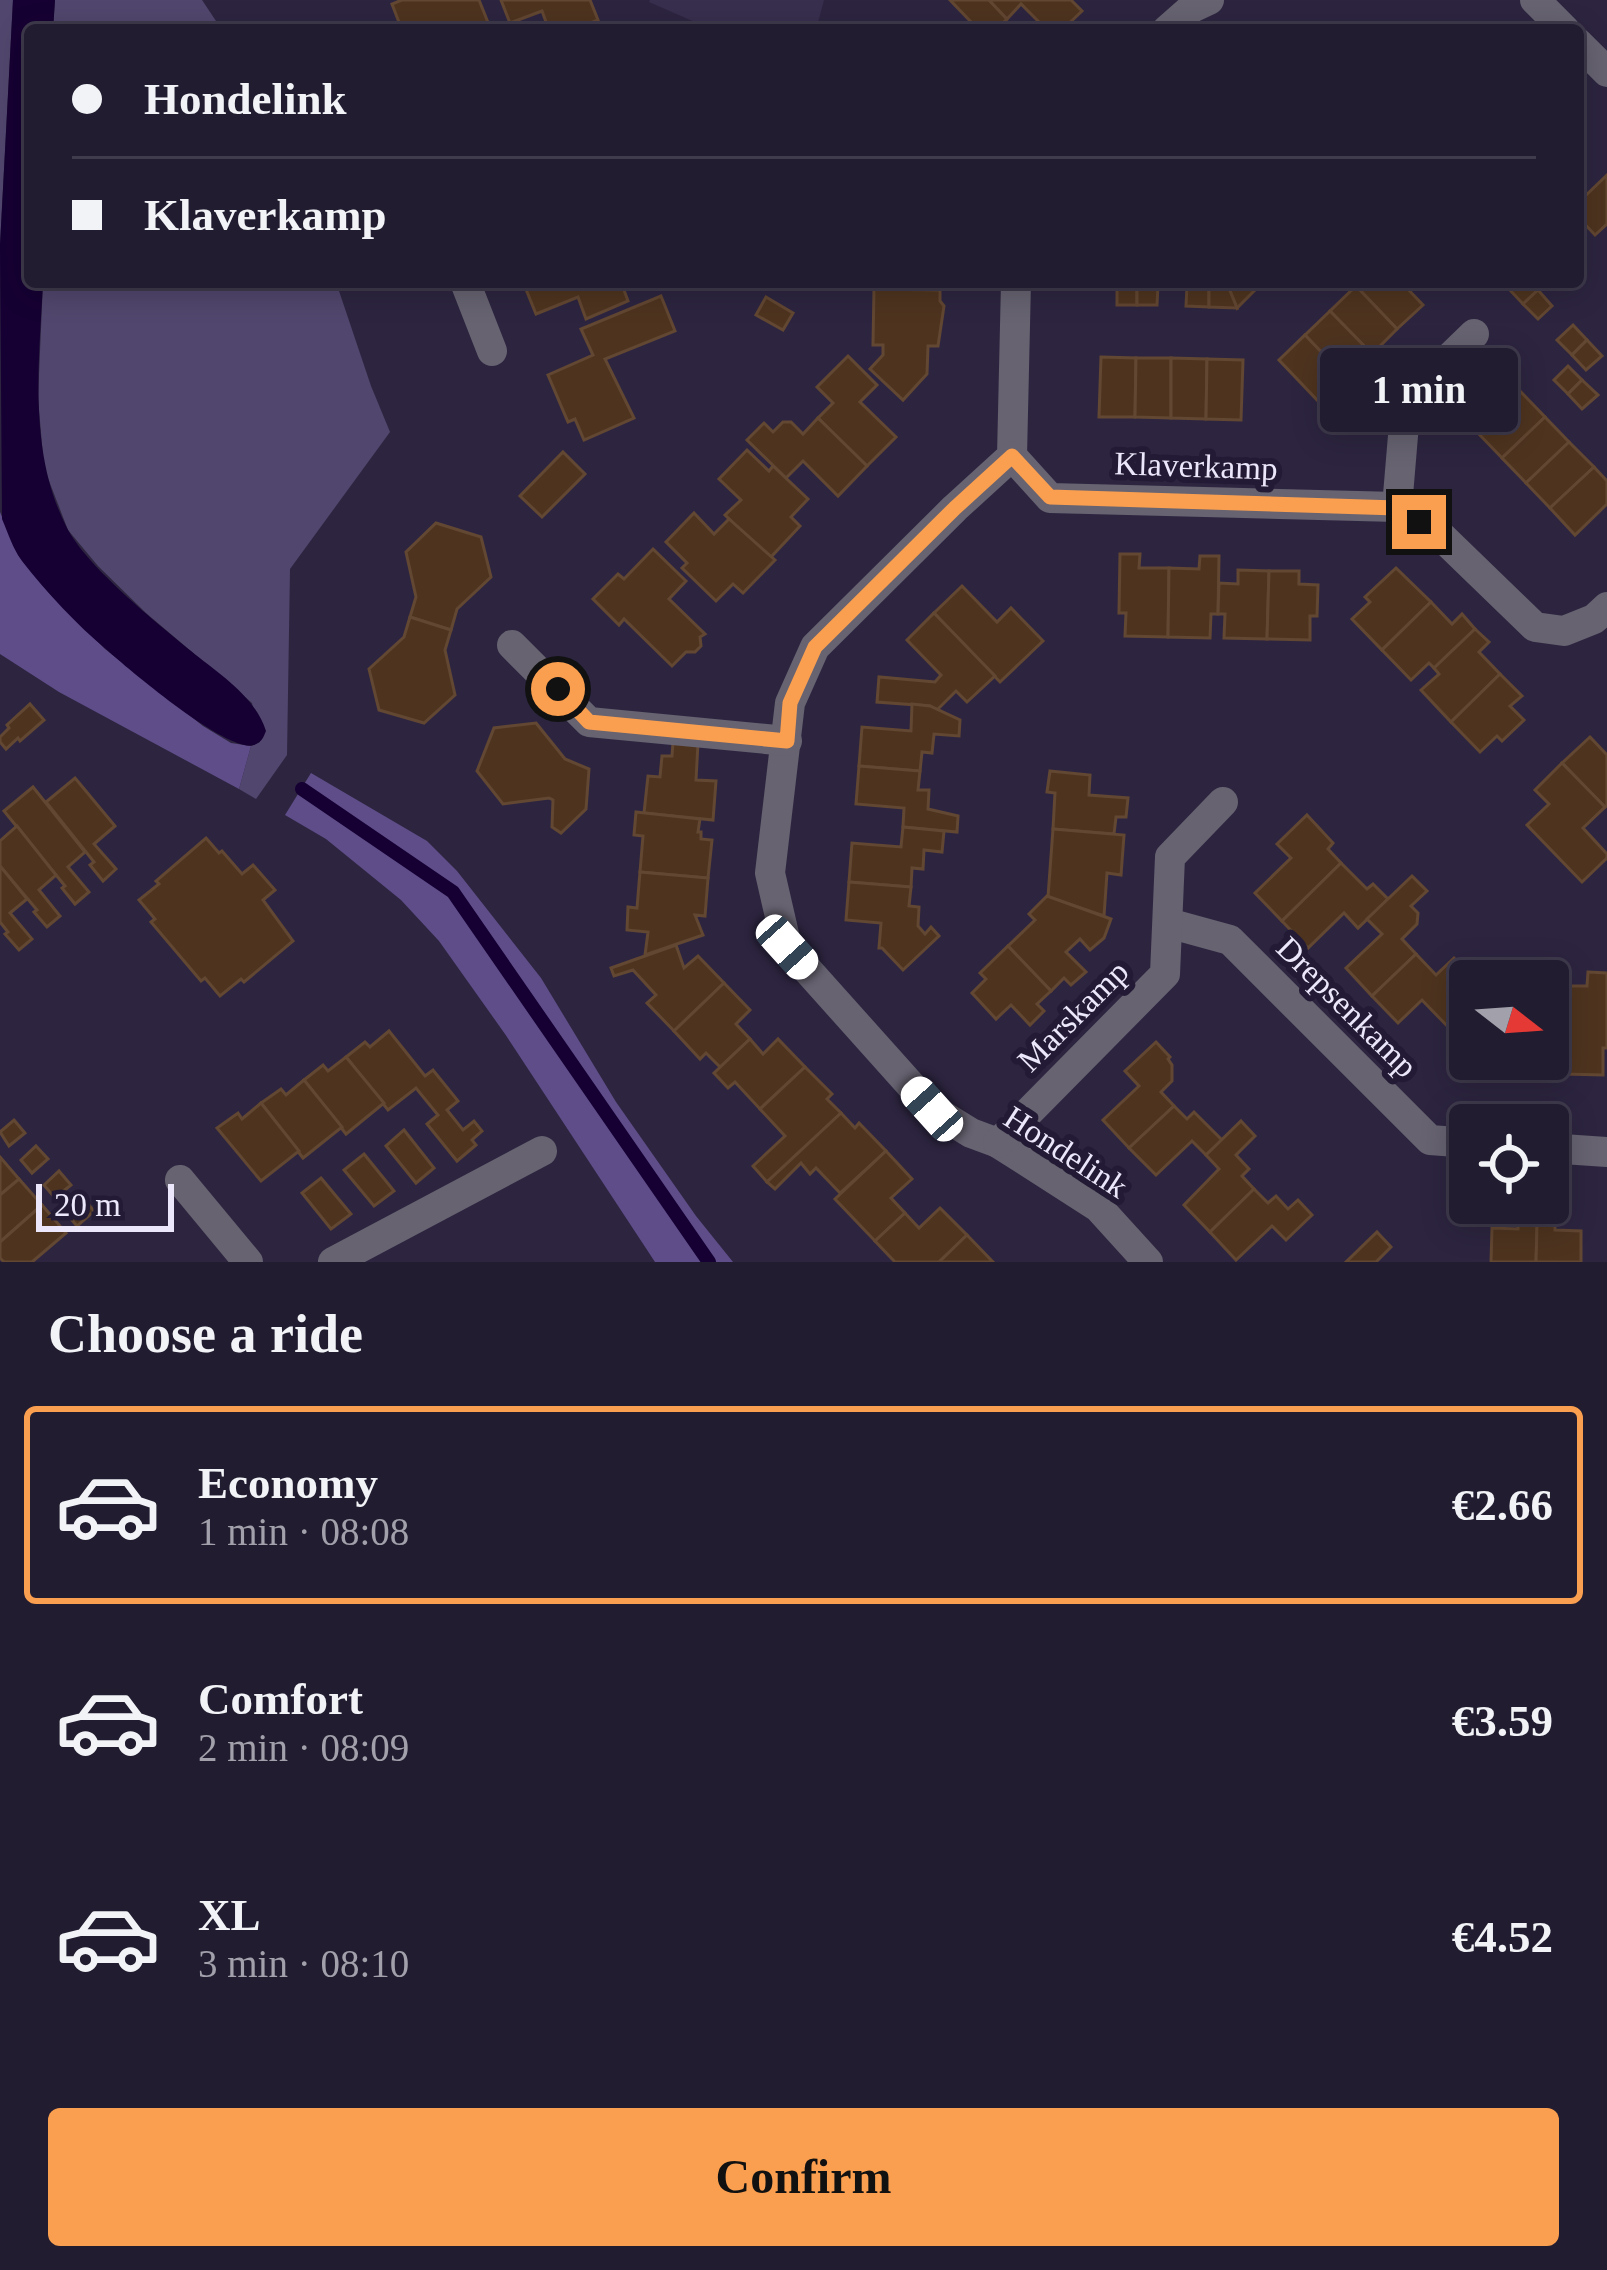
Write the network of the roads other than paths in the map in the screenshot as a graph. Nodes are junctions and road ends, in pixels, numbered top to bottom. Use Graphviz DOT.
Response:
graph roads {
  1 [pos="1209,0"];
  2 [pos="1535,0"];
  3 [pos="1174,24"];
  4 [pos="1559,24"];
  5 [pos="1584,49"];
  6 [pos="1607,72"];
  7 [pos="467,288"];
  8 [pos="1016,288"];
  9 [pos="1474,334"];
  10 [pos="492,351"];
  11 [pos="1012,456"];
  12 [pos="1397,508"];
  13 [pos="1607,607"];
  14 [pos="512,645"];
  15 [pos="787,741"];
  16 [pos="1223,802"];
  17 [pos="1168,923"];
  18 [pos="1449,1142"];
  19 [pos="998,1143"];
  20 [pos="1569,1149"];
  21 [pos="542,1151"];
  22 [pos="1607,1152"];
  23 [pos="180,1180"];
  24 [pos="248,1262"];
  25 [pos="334,1262"];
  26 [pos="1148,1262"];
  1 -- 3 [label="street"];
  2 -- 4 [label="street"];
  5 -- 6 [label="street"];
  7 -- 10 [label="street"];
  8 -- 11 [label="street"];
  9 -- 12 [label="street"];
  11 -- 12 [label="street, Klaverkamp"];
  11 -- 15 [label="street, Hondelink"];
  12 -- 13 [label="street"];
  14 -- 15 [label="street"];
  15 -- 19 [label="street, Hondelink"];
  16 -- 17 [label="street, Marskamp"];
  17 -- 18 [label="street, Drepsenkamp"];
  17 -- 19 [label="street, Marskamp"];
  19 -- 26 [label="street, Hondelink"];
  20 -- 22 [label="street"];
  21 -- 25 [label="street"];
  23 -- 24 [label="street"];
}
